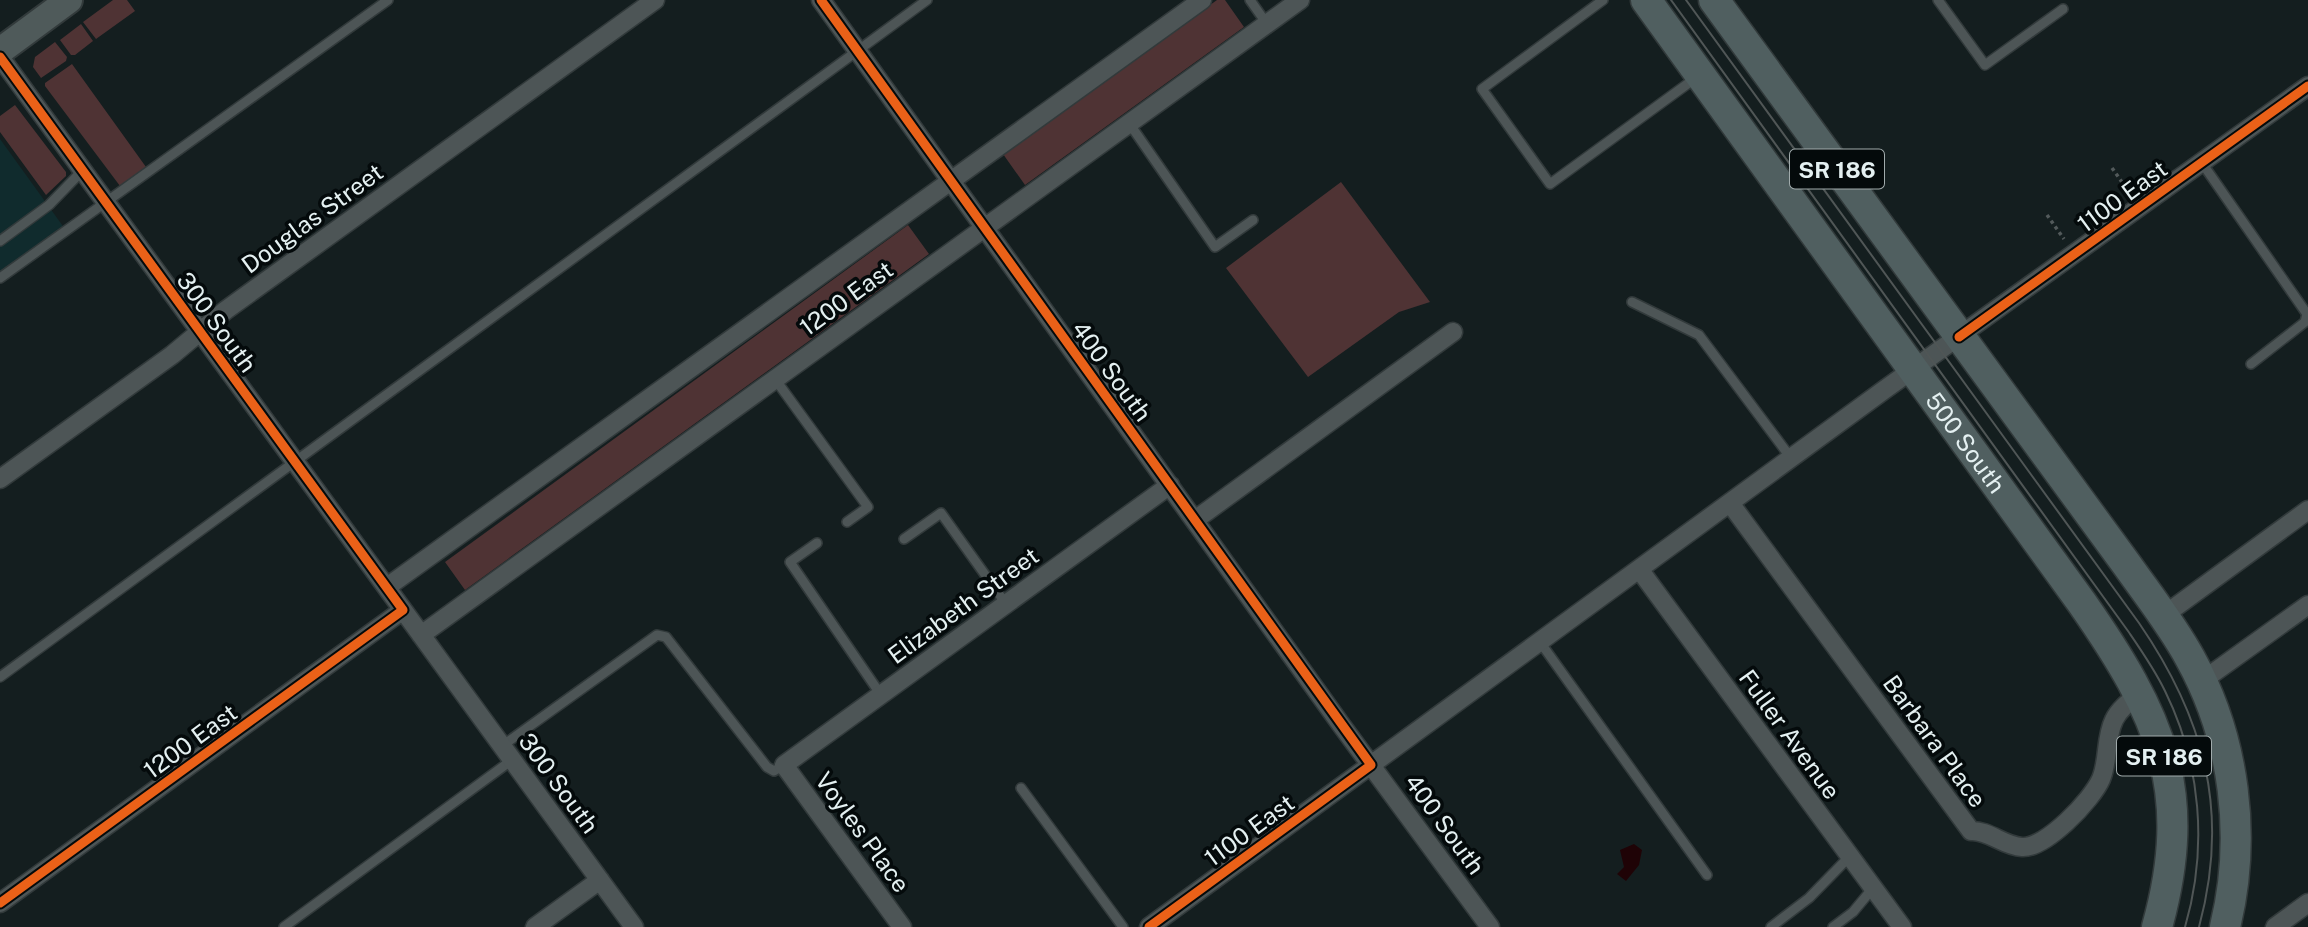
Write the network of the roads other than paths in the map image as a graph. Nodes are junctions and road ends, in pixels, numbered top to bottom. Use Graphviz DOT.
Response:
graph roads {
  1 [pos="69,0"];
  2 [pos="388,0"];
  3 [pos="655,0"];
  4 [pos="821,0"];
  5 [pos="927,0"];
  6 [pos="1202,0"];
  7 [pos="1250,0"];
  8 [pos="1300,0"];
  9 [pos="1603,0"];
  10 [pos="1646,0"];
  11 [pos="1714,0"];
  12 [pos="1938,0"];
  13 [pos="2063,9"];
  14 [pos="1267,24"];
  15 [pos="0,51"];
  16 [pos="858,51"];
  17 [pos="0,57"];
  18 [pos="1701,75"];
  19 [pos="2308,86"];
  20 [pos="1129,123"];
  21 [pos="2202,163"];
  22 [pos="83,170"];
  23 [pos="951,181"];
  24 [pos="105,201"];
  25 [pos="1253,220"];
  26 [pos="985,228"];
  27 [pos="0,241"];
  28 [pos="0,278"];
  29 [pos="1632,302"];
  30 [pos="200,331"];
  31 [pos="1453,332"];
  32 [pos="1959,338"];
  33 [pos="2251,364"];
  34 [pos="1913,370"];
  35 [pos="775,379"];
  36 [pos="1791,458"];
  37 [pos="296,463"];
  38 [pos="0,479"];
  39 [pos="1170,485"];
  40 [pos="1730,503"];
  41 [pos="2308,510"];
  42 [pos="1195,520"];
  43 [pos="847,522"];
  44 [pos="904,539"];
  45 [pos="817,543"];
  46 [pos="1639,569"];
  47 [pos="387,587"];
  48 [pos="1006,604"];
  49 [pos="2308,605"];
  50 [pos="403,610"];
  51 [pos="2164,616"];
  52 [pos="421,635"];
  53 [pos="1540,642"];
  54 [pos="0,677"];
  55 [pos="2202,681"];
  56 [pos="2140,693"];
  57 [pos="881,695"];
  58 [pos="507,753"];
  59 [pos="785,765"];
  60 [pos="1371,765"];
  61 [pos="1021,788"];
  62 [pos="1850,856"];
  63 [pos="1707,875"];
  64 [pos="600,880"];
  65 [pos="1873,888"];
  66 [pos="0,903"];
  67 [pos="2308,903"];
  68 [pos="2230,926"];
  69 [pos="284,927"];
  70 [pos="535,927"];
  71 [pos="634,927"];
  72 [pos="902,927"];
  73 [pos="1123,927"];
  74 [pos="1149,927"];
  75 [pos="1490,927"];
  76 [pos="1771,927"];
  77 [pos="1833,927"];
  78 [pos="1902,927"];
  79 [pos="2157,927"];
  80 [pos="2275,927"];
  1 -- 15 [label="main road"];
  2 -- 24 [label="lane"];
  3 -- 30 [label="street, Douglas Street"];
  4 -- 16 [label="street, 400 South"];
  5 -- 16 [label="lane"];
  6 -- 23 [label="street, 1200 East"];
  7 -- 14 [label="lane"];
  8 -- 14 [label="street, 1200 East"];
  9 -- 18 [label="lane"];
  10 -- 18 [label="main road, 500 South / SR 186"];
  11 -- 32 [label="main road, SR 186"];
  12 -- 13 [label="lane"];
  14 -- 20 [label="street, 1200 East"];
  16 -- 23 [label="street, 400 South"];
  16 -- 37 [label="lane"];
  17 -- 22 [label="street, 300 South"];
  18 -- 34 [label="main road, 500 South / SR 186"];
  19 -- 21 [label="street, 1100 East"];
  20 -- 25 [label="lane"];
  20 -- 26 [label="street, 1200 East"];
  21 -- 32 [label="street, 1100 East"];
  21 -- 33 [label="lane"];
  22 -- 24 [label="street, 300 South"];
  22 -- 27 [label="lane"];
  23 -- 26 [label="street, 400 South"];
  23 -- 47 [label="street, 1200 East"];
  24 -- 28 [label="lane"];
  24 -- 30 [label="street, 300 South"];
  26 -- 35 [label="street, 1200 East"];
  26 -- 39 [label="street, 400 South"];
  29 -- 36 [label="lane"];
  30 -- 37 [label="street, 300 South"];
  30 -- 38 [label="street, Douglas Street"];
  31 -- 42 [label="street"];
  32 -- 34 [label="street, 1100 East"];
  32 -- 51 [label="main road, SR 186"];
  34 -- 36 [label="street, 1100 East"];
  34 -- 56 [label="main road, 500 South / SR 186"];
  35 -- 43 [label="lane"];
  35 -- 52 [label="street, 1200 East"];
  36 -- 40 [label="street, 1100 East"];
  37 -- 47 [label="street, 300 South"];
  37 -- 54 [label="lane"];
  39 -- 42 [label="street, 400 South"];
  39 -- 48 [label="street, Elizabeth Street"];
  40 -- 46 [label="street, 1100 East"];
  40 -- 56 [label="street, Barbara Place"];
  41 -- 51 [label="street"];
  42 -- 60 [label="street, 400 South"];
  44 -- 48 [label="lane"];
  45 -- 57 [label="lane"];
  46 -- 53 [label="street, 1100 East"];
  46 -- 62 [label="street, Fuller Avenue"];
  47 -- 50 [label="street, 300 South"];
  48 -- 57 [label="street, Elizabeth Street"];
  49 -- 55 [label="street"];
  50 -- 52 [label="street, 300 South"];
  50 -- 66 [label="street, 1200 East"];
  51 -- 55 [label="main road, SR 186"];
  52 -- 58 [label="street, 300 South"];
  53 -- 60 [label="street, 1100 East"];
  53 -- 63 [label="lane"];
  55 -- 68 [label="main road, SR 186"];
  56 -- 79 [label="main road, 500 South / SR 186"];
  57 -- 59 [label="street, Elizabeth Street"];
  58 -- 59 [label="lane"];
  58 -- 64 [label="street, 300 South"];
  58 -- 69 [label="lane"];
  59 -- 72 [label="street, Voyles Place"];
  60 -- 74 [label="street, 1100 East"];
  60 -- 75 [label="street, 400 South"];
  61 -- 73 [label="lane"];
  62 -- 65 [label="street, Fuller Avenue"];
  62 -- 76 [label="lane"];
  64 -- 70 [label="street"];
  64 -- 71 [label="street, 300 South"];
  65 -- 77 [label="lane"];
  65 -- 78 [label="street, Fuller Avenue"];
  67 -- 80 [label="street"];
}
